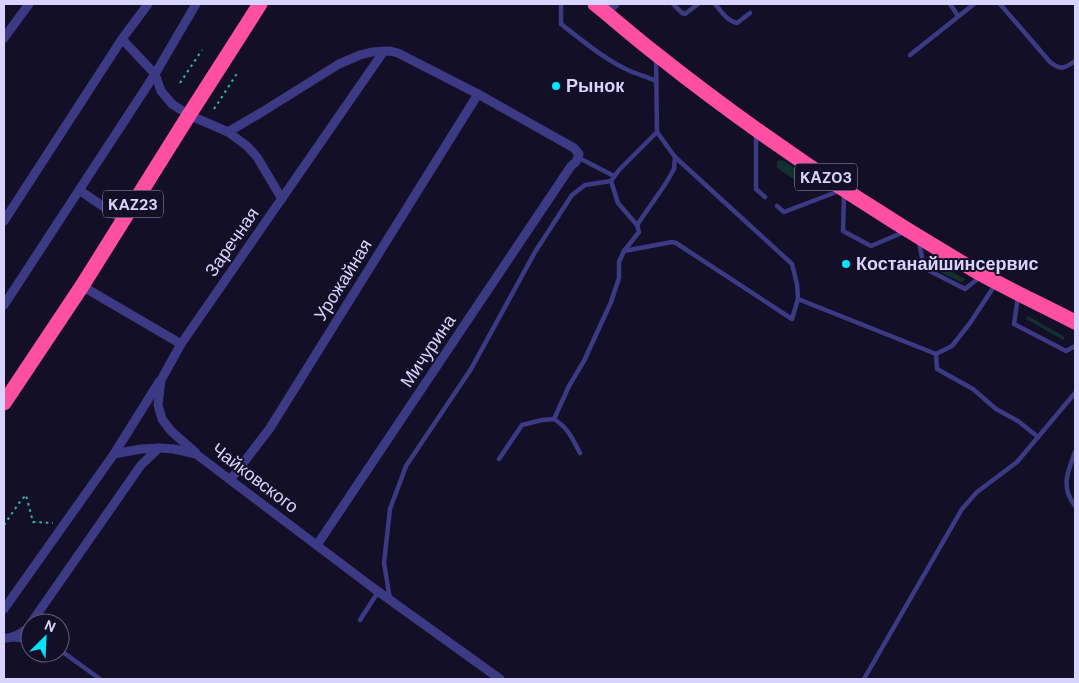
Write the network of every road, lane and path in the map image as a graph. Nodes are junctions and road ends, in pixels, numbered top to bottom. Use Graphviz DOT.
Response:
graph roads {
  1 [pos="30,4"];
  2 [pos="148,4"];
  3 [pos="196,4"];
  4 [pos="260,4"];
  5 [pos="673,4"];
  6 [pos="698,4"];
  7 [pos="715,4"];
  8 [pos="950,4"];
  9 [pos="974,4"];
  10 [pos="1000,4"];
  11 [pos="561,5"];
  12 [pos="605,7"];
  13 [pos="750,13"];
  14 [pos="958,16"];
  15 [pos="4,38"];
  16 [pos="122,39"];
  17 [pos="202,50"];
  18 [pos="384,51"];
  19 [pos="656,54"];
  20 [pos="910,55"];
  21 [pos="1075,61"];
  22 [pos="238,72"];
  23 [pos="154,74"];
  24 [pos="656,81"];
  25 [pos="180,83"];
  26 [pos="478,94"];
  27 [pos="214,109"];
  28 [pos="189,115"];
  29 [pos="756,129"];
  30 [pos="228,132"];
  31 [pos="657,132"];
  32 [pos="674,157"];
  33 [pos="578,158"];
  34 [pos="613,179"];
  35 [pos="844,189"];
  36 [pos="79,190"];
  37 [pos="765,197"];
  38 [pos="282,199"];
  39 [pos="776,206"];
  40 [pos="123,220"];
  41 [pos="4,221"];
  42 [pos="637,224"];
  43 [pos="914,233"];
  44 [pos="624,252"];
  45 [pos="983,274"];
  46 [pos="997,282"];
  47 [pos="82,286"];
  48 [pos="1018,293"];
  49 [pos="798,299"];
  50 [pos="4,305"];
  51 [pos="1074,320"];
  52 [pos="181,344"];
  53 [pos="1075,346"];
  54 [pos="936,354"];
  55 [pos="161,380"];
  56 [pos="1075,393"];
  57 [pos="4,403"];
  58 [pos="554,419"];
  59 [pos="1038,438"];
  60 [pos="159,448"];
  61 [pos="1075,452"];
  62 [pos="580,453"];
  63 [pos="114,454"];
  64 [pos="196,454"];
  65 [pos="499,459"];
  66 [pos="231,480"];
  67 [pos="1075,506"];
  68 [pos="64,524"];
  69 [pos="4,525"];
  70 [pos="317,545"];
  71 [pos="379,592"];
  72 [pos="390,600"];
  73 [pos="4,609"];
  74 [pos="39,613"];
  75 [pos="360,620"];
  76 [pos="20,632"];
  77 [pos="6,638"];
  78 [pos="20,640"];
  79 [pos="70,657"];
  80 [pos="100,679"];
  81 [pos="500,679"];
  82 [pos="864,679"];
  1 -- 15 [label="street"];
  2 -- 16 [label="street"];
  3 -- 23 [label="street"];
  4 -- 28 [label="highway, KAZ23"];
  5 -- 6 [label="lane"];
  7 -- 13 [label="lane"];
  8 -- 14 [label="lane"];
  9 -- 14 [label="lane"];
  10 -- 21 [label="lane"];
  11 -- 24 [label="lane"];
  12 -- 19 [label="highway, KАZ03"];
  14 -- 20 [label="lane"];
  16 -- 23 [label="street"];
  16 -- 41 [label="street"];
  17 -- 25 [label="path"];
  18 -- 26 [label="street"];
  18 -- 30 [label="street"];
  18 -- 38 [label="street, Заречная"];
  19 -- 24 [label="lane"];
  19 -- 29 [label="highway, KАZ03"];
  22 -- 27 [label="path"];
  23 -- 28 [label="street"];
  23 -- 36 [label="street"];
  24 -- 31 [label="lane"];
  26 -- 33 [label="street"];
  26 -- 66 [label="street, Урожайная"];
  28 -- 30 [label="street"];
  28 -- 40 [label="highway, KAZ23"];
  29 -- 35 [label="highway, KАZ03"];
  29 -- 37 [label="lane"];
  30 -- 38 [label="street"];
  31 -- 32 [label="lane"];
  31 -- 34 [label="lane"];
  32 -- 42 [label="lane"];
  32 -- 49 [label="lane"];
  33 -- 34 [label="lane"];
  33 -- 70 [label="street, Мичурина"];
  34 -- 42 [label="lane"];
  34 -- 72 [label="lane"];
  35 -- 39 [label="lane"];
  35 -- 43 [label="highway, KАZ03"];
  35 -- 43 [label="lane"];
  36 -- 40 [label="street"];
  36 -- 50 [label="street"];
  38 -- 52 [label="street, Заречная"];
  40 -- 47 [label="highway, KAZ23"];
  42 -- 44 [label="lane"];
  43 -- 45 [label="highway, KАZ03"];
  43 -- 45 [label="lane"];
  44 -- 49 [label="lane"];
  44 -- 58 [label="lane"];
  45 -- 46 [label="highway, KАZ03"];
  46 -- 48 [label="highway, KАZ03"];
  46 -- 54 [label="lane"];
  47 -- 52 [label="street"];
  47 -- 57 [label="highway, KAZ23"];
  48 -- 51 [label="highway, KАZ03"];
  48 -- 53 [label="lane"];
  49 -- 54 [label="lane"];
  52 -- 55 [label="street, Заречная"];
  54 -- 59 [label="lane"];
  55 -- 63 [label="street"];
  55 -- 64 [label="street, Заречная"];
  56 -- 59 [label="lane"];
  58 -- 62 [label="lane"];
  58 -- 65 [label="lane"];
  59 -- 82 [label="lane"];
  60 -- 63 [label="street, Чайковского"];
  60 -- 64 [label="street, Чайковского"];
  60 -- 74 [label="street"];
  61 -- 67 [label="lane"];
  63 -- 68 [label="street"];
  64 -- 66 [label="street, Чайковского"];
  66 -- 70 [label="street, Чайковского"];
  68 -- 69 [label="path"];
  68 -- 73 [label="street"];
  70 -- 71 [label="street, Чайковского"];
  71 -- 72 [label="street, Чайковского"];
  71 -- 75 [label="lane"];
  72 -- 81 [label="street, Чайковского"];
  76 -- 77 [label="street"];
  77 -- 78 [label="lane"];
  79 -- 80 [label="lane"];
}
